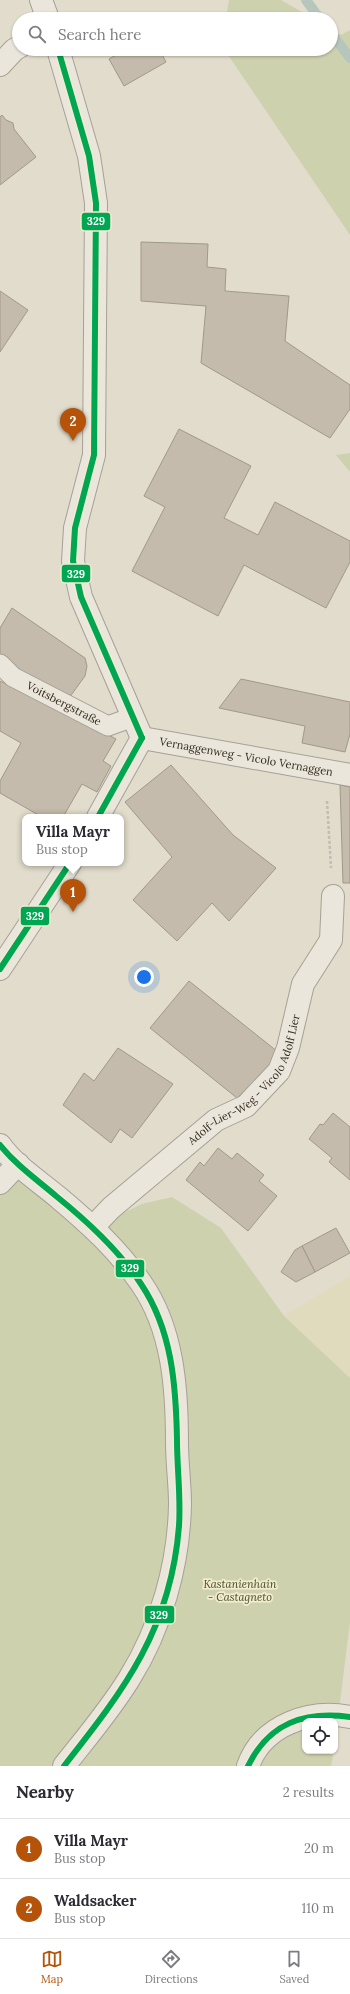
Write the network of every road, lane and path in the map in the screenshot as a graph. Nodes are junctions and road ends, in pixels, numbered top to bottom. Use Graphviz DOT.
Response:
graph roads {
  1 [pos="41,0"];
  2 [pos="45,12"];
  3 [pos="12,52"];
  4 [pos="60,56"];
  5 [pos="0,65"];
  6 [pos="0,664"];
  7 [pos="133,717"];
  8 [pos="142,738"];
  9 [pos="325,770"];
  10 [pos="350,775"];
  11 [pos="100,814"];
  12 [pos="68,866"];
  13 [pos="333,896"];
  14 [pos="0,970"];
  15 [pos="0,1144"];
  16 [pos="18,1164"];
  17 [pos="0,1183"];
  18 [pos="93,1227"];
  19 [pos="350,1717"];
  20 [pos="64,1766"];
  21 [pos="248,1766"];
  1 -- 2 [label="street"];
  3 -- 5 [label="street"];
  4 -- 7 [label="street"];
  6 -- 7 [label="street, Voitsbergstraße"];
  7 -- 8 [label="street"];
  8 -- 9 [label="street, Vernaggenweg - Vicolo Vernaggen"];
  8 -- 11 [label="street"];
  9 -- 10 [label="street, Vernaggenweg - Vicolo Vernaggen"];
  9 -- 13 [label="path"];
  12 -- 14 [label="street"];
  13 -- 18 [label="street, Adolf-Lier-Weg - Vicolo Adolf Lier"];
  15 -- 16 [label="street"];
  16 -- 17 [label="street"];
  16 -- 18 [label="street"];
  18 -- 20 [label="street"];
  19 -- 21 [label="street"];
}
